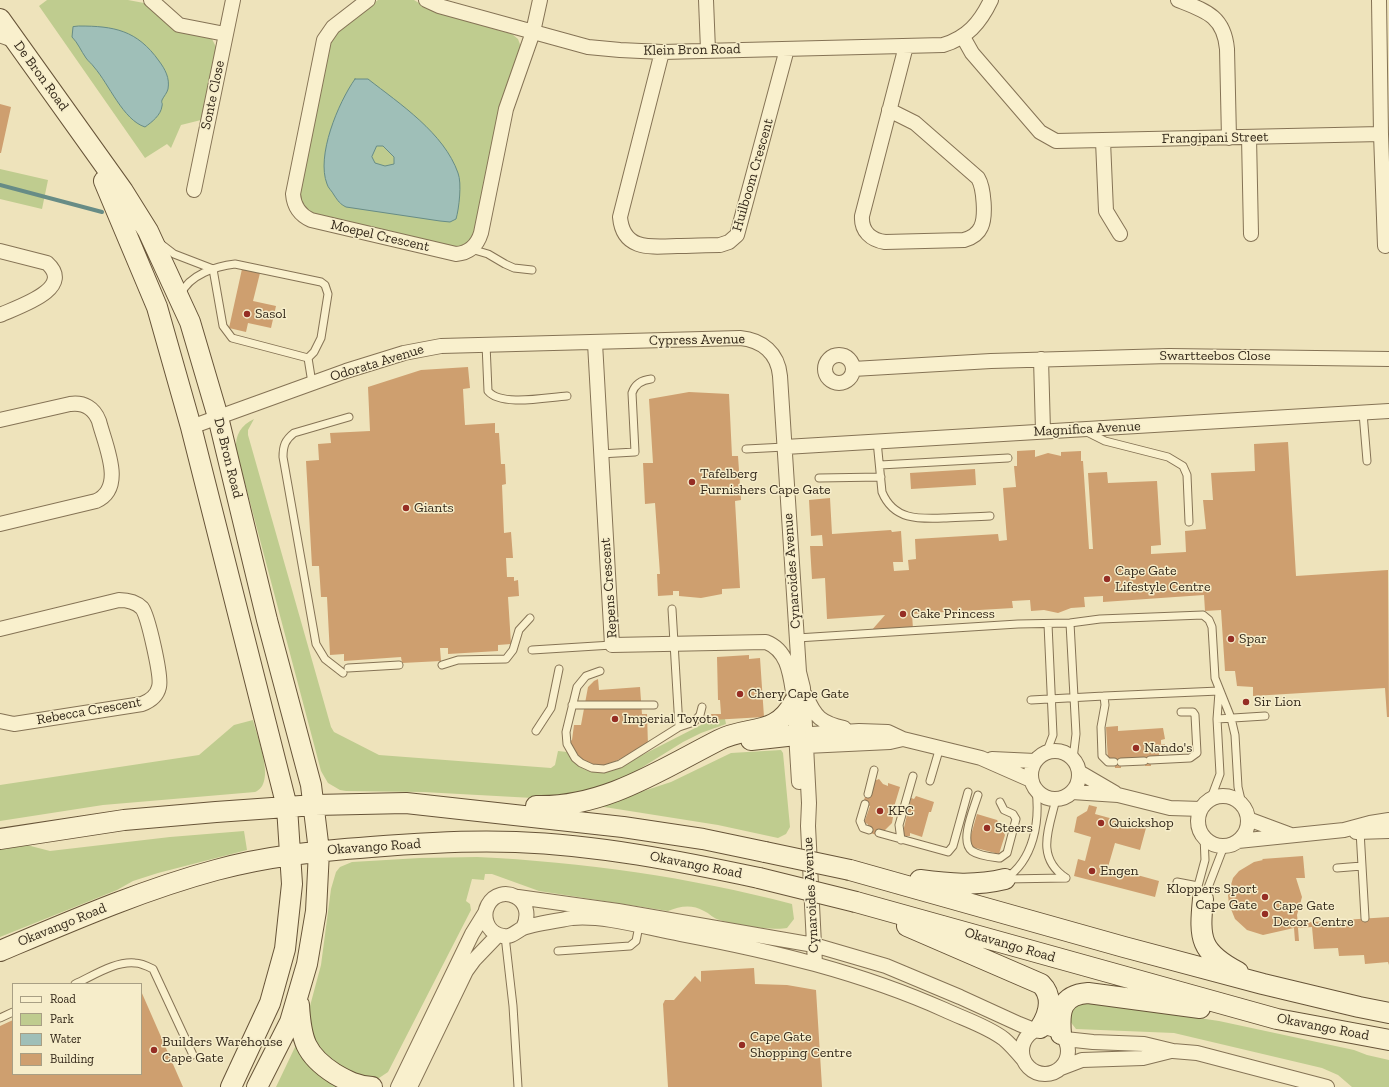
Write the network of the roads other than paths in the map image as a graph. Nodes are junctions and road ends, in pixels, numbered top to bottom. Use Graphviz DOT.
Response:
graph roads {
  1 [pos="151,0"];
  2 [pos="233,0"];
  3 [pos="368,0"];
  4 [pos="426,0"];
  5 [pos="540,0"];
  6 [pos="706,0"];
  7 [pos="991,0"];
  8 [pos="1178,0"];
  9 [pos="1379,0"];
  10 [pos="0,19"];
  11 [pos="533,32"];
  12 [pos="225,34"];
  13 [pos="963,37"];
  14 [pos="0,39"];
  15 [pos="19,45"];
  16 [pos="906,46"];
  17 [pos="787,49"];
  18 [pos="708,50"];
  19 [pos="662,52"];
  20 [pos="889,110"];
  21 [pos="82,134"];
  22 [pos="1381,134"];
  23 [pos="1249,137"];
  24 [pos="1229,138"];
  25 [pos="1103,141"];
  26 [pos="194,190"];
  27 [pos="148,231"];
  28 [pos="1120,234"];
  29 [pos="1251,234"];
  30 [pos="1385,246"];
  31 [pos="471,249"];
  32 [pos="0,251"];
  33 [pos="213,269"];
  34 [pos="532,270"];
  35 [pos="180,299"];
  36 [pos="0,315"];
  37 [pos="595,342"];
  38 [pos="486,344"];
  39 [pos="308,358"];
  40 [pos="1041,359"];
  41 [pos="1389,359"];
  42 [pos="853,369"];
  43 [pos="651,379"];
  44 [pos="312,383"];
  45 [pos="567,396"];
  46 [pos="1389,411"];
  47 [pos="1363,413"];
  48 [pos="218,417"];
  49 [pos="349,418"];
  50 [pos="0,420"];
  51 [pos="191,427"];
  52 [pos="1081,429"];
  53 [pos="1043,431"];
  54 [pos="877,441"];
  55 [pos="785,447"];
  56 [pos="746,449"];
  57 [pos="600,454"];
  58 [pos="1008,458"];
  59 [pos="1367,461"];
  60 [pos="880,465"];
  61 [pos="881,477"];
  62 [pos="819,478"];
  63 [pos="990,516"];
  64 [pos="1189,522"];
  65 [pos="0,524"];
  66 [pos="672,609"];
  67 [pos="530,618"];
  68 [pos="1070,623"];
  69 [pos="1048,624"];
  70 [pos="0,629"];
  71 [pos="797,638"];
  72 [pos="674,644"];
  73 [pos="612,645"];
  74 [pos="532,650"];
  75 [pos="399,665"];
  76 [pos="442,665"];
  77 [pos="559,669"];
  78 [pos="600,671"];
  79 [pos="1219,691"];
  80 [pos="797,694"];
  81 [pos="1104,696"];
  82 [pos="1074,698"];
  83 [pos="1052,699"];
  84 [pos="1031,700"];
  85 [pos="572,705"];
  86 [pos="654,705"];
  87 [pos="702,708"];
  88 [pos="1181,712"];
  89 [pos="1265,716"];
  90 [pos="1231,718"];
  91 [pos="1216,719"];
  92 [pos="0,721"];
  93 [pos="679,727"];
  94 [pos="536,731"];
  95 [pos="859,731"];
  96 [pos="801,739"];
  97 [pos="903,739"];
  98 [pos="940,747"];
  99 [pos="702,750"];
  100 [pos="1047,751"];
  101 [pos="982,758"];
  102 [pos="1073,758"];
  103 [pos="1034,761"];
  104 [pos="874,770"];
  105 [pos="1079,772"];
  106 [pos="913,776"];
  107 [pos="930,781"];
  108 [pos="1033,785"];
  109 [pos="968,792"];
  110 [pos="1072,792"];
  111 [pos="868,794"];
  112 [pos="978,795"];
  113 [pos="1118,795"];
  114 [pos="1211,798"];
  115 [pos="1056,799"];
  116 [pos="1000,802"];
  117 [pos="406,803"];
  118 [pos="865,804"];
  119 [pos="1242,804"];
  120 [pos="315,805"];
  121 [pos="287,807"];
  122 [pos="1200,816"];
  123 [pos="1248,819"];
  124 [pos="1389,820"];
  125 [pos="1360,829"];
  126 [pos="869,830"];
  127 [pos="1389,831"];
  128 [pos="880,834"];
  129 [pos="1293,835"];
  130 [pos="1204,836"];
  131 [pos="0,838"];
  132 [pos="901,840"];
  133 [pos="1238,841"];
  134 [pos="1224,846"];
  135 [pos="319,851"];
  136 [pos="292,854"];
  137 [pos="1362,866"];
  138 [pos="1337,868"];
  139 [pos="856,871"];
  140 [pos="1005,879"];
  141 [pos="1177,882"];
  142 [pos="1201,892"];
  143 [pos="518,898"];
  144 [pos="882,909"];
  145 [pos="485,913"];
  146 [pos="1365,918"];
  147 [pos="640,926"];
  148 [pos="523,928"];
  149 [pos="502,936"];
  150 [pos="814,945"];
  151 [pos="0,950"];
  152 [pos="558,950"];
  153 [pos="815,964"];
  154 [pos="77,983"];
  155 [pos="1263,984"];
  156 [pos="298,999"];
  157 [pos="12,1012"];
  158 [pos="1389,1013"];
  159 [pos="0,1018"];
  160 [pos="1277,1019"];
  161 [pos="1037,1029"];
  162 [pos="1063,1037"];
  163 [pos="1389,1040"];
  164 [pos="1173,1051"];
  165 [pos="193,1054"];
  166 [pos="1023,1059"];
  167 [pos="1061,1068"];
  168 [pos="231,1087"];
  169 [pos="257,1087"];
  170 [pos="372,1087"];
  171 [pos="398,1087"];
  172 [pos="410,1087"];
  173 [pos="518,1087"];
  174 [pos="1327,1087"];
  1 -- 12 [label="street"];
  2 -- 12 [label="street, Sonte Close"];
  3 -- 31 [label="street, Moepel Crescent"];
  4 -- 11 [label="street, Klein Bron Road"];
  5 -- 11 [label="street"];
  6 -- 18 [label="street"];
  7 -- 13 [label="street"];
  8 -- 24 [label="street"];
  9 -- 22 [label="street"];
  10 -- 15 [label="main road, De Bron Road"];
  11 -- 19 [label="street, Klein Bron Road"];
  11 -- 31 [label="street"];
  12 -- 26 [label="street, Sonte Close"];
  13 -- 16 [label="street, Klein Bron Road"];
  13 -- 25 [label="street, Frangipani Street"];
  14 -- 15 [label="lane"];
  15 -- 21 [label="main road, De Bron Road"];
  16 -- 17 [label="street, Klein Bron Road"];
  16 -- 20 [label="street"];
  17 -- 18 [label="street, Klein Bron Road"];
  17 -- 19 [label="street, Huilboom Crescent"];
  18 -- 19 [label="street, Klein Bron Road"];
  20 -- 20 [label="street"];
  21 -- 27 [label="main road, De Bron Road"];
  21 -- 51 [label="main road, De Bron Road"];
  22 -- 23 [label="street, Frangipani Street"];
  22 -- 30 [label="street"];
  23 -- 24 [label="street, Frangipani Street"];
  23 -- 29 [label="street"];
  24 -- 25 [label="street, Frangipani Street"];
  25 -- 28 [label="street"];
  27 -- 33 [label="lane"];
  27 -- 35 [label="main road, De Bron Road"];
  31 -- 34 [label="lane"];
  32 -- 36 [label="street"];
  33 -- 35 [label="lane"];
  33 -- 39 [label="lane"];
  33 -- 39 [label="lane"];
  35 -- 48 [label="main road, De Bron Road"];
  37 -- 38 [label="street, Odorata Avenue"];
  37 -- 55 [label="street, Cypress Avenue"];
  37 -- 57 [label="street, Repens Crescent"];
  38 -- 44 [label="street, Odorata Avenue"];
  38 -- 45 [label="lane"];
  39 -- 44 [label="lane"];
  40 -- 41 [label="street, Swartteebos Close"];
  40 -- 42 [label="street, Swartteebos Close"];
  40 -- 53 [label="street"];
  43 -- 57 [label="lane"];
  44 -- 48 [label="street, Odorata Avenue"];
  46 -- 47 [label="street, Magnifica Avenue"];
  47 -- 52 [label="street, Magnifica Avenue"];
  47 -- 59 [label="lane"];
  48 -- 51 [label="street, Odorata Avenue"];
  48 -- 120 [label="main road, De Bron Road"];
  49 -- 75 [label="lane"];
  50 -- 65 [label="street"];
  51 -- 121 [label="main road, De Bron Road"];
  52 -- 53 [label="street, Magnifica Avenue"];
  52 -- 64 [label="lane"];
  53 -- 54 [label="street, Magnifica Avenue"];
  54 -- 55 [label="street, Magnifica Avenue"];
  54 -- 60 [label="lane"];
  55 -- 56 [label="lane"];
  55 -- 71 [label="street, Cynaroides Avenue"];
  57 -- 73 [label="street, Repens Crescent"];
  58 -- 60 [label="lane"];
  60 -- 61 [label="lane"];
  61 -- 62 [label="lane"];
  61 -- 63 [label="lane"];
  66 -- 72 [label="lane"];
  67 -- 76 [label="lane"];
  68 -- 69 [label="lane"];
  68 -- 79 [label="lane"];
  68 -- 82 [label="lane"];
  69 -- 71 [label="lane"];
  69 -- 83 [label="lane"];
  70 -- 92 [label="street, Rebecca Crescent"];
  71 -- 80 [label="street, Cynaroides Avenue"];
  72 -- 73 [label="street, Repens Crescent"];
  72 -- 80 [label="street, Repens Crescent"];
  72 -- 93 [label="lane"];
  73 -- 74 [label="lane"];
  77 -- 94 [label="lane"];
  78 -- 85 [label="lane"];
  79 -- 81 [label="lane"];
  79 -- 90 [label="lane"];
  79 -- 91 [label="lane"];
  80 -- 95 [label="street"];
  80 -- 96 [label="street, Cynaroides Avenue"];
  80 -- 99 [label="main road"];
  81 -- 82 [label="lane"];
  81 -- 88 [label="lane"];
  82 -- 83 [label="lane"];
  82 -- 102 [label="lane"];
  83 -- 84 [label="lane"];
  83 -- 100 [label="lane"];
  85 -- 86 [label="lane"];
  85 -- 93 [label="lane"];
  87 -- 93 [label="lane"];
  89 -- 90 [label="lane"];
  90 -- 91 [label="lane"];
  90 -- 119 [label="lane"];
  91 -- 114 [label="lane"];
  95 -- 96 [label="street"];
  95 -- 97 [label="street"];
  96 -- 97 [label="street"];
  96 -- 99 [label="main road"];
  96 -- 150 [label="street, Cynaroides Avenue"];
  97 -- 98 [label="street"];
  98 -- 101 [label="street"];
  98 -- 107 [label="lane"];
  99 -- 117 [label="main road"];
  100 -- 102 [label="street"];
  100 -- 103 [label="street"];
  101 -- 103 [label="street"];
  101 -- 108 [label="street"];
  102 -- 105 [label="street"];
  103 -- 108 [label="street"];
  104 -- 111 [label="lane"];
  105 -- 110 [label="street"];
  105 -- 113 [label="street"];
  106 -- 132 [label="lane"];
  108 -- 115 [label="street"];
  108 -- 140 [label="lane"];
  109 -- 132 [label="lane"];
  110 -- 113 [label="street"];
  110 -- 115 [label="street"];
  112 -- 116 [label="lane"];
  113 -- 122 [label="street"];
  114 -- 119 [label="street"];
  114 -- 122 [label="street"];
  115 -- 140 [label="lane"];
  117 -- 120 [label="main road, Okavango Road"];
  117 -- 139 [label="main road, Okavango Road, bridge"];
  118 -- 126 [label="lane"];
  119 -- 123 [label="street"];
  120 -- 121 [label="main road, Okavango Road"];
  120 -- 135 [label="main road, De Bron Road"];
  121 -- 131 [label="main road, Okavango Road"];
  121 -- 136 [label="main road, De Bron Road"];
  122 -- 130 [label="street"];
  123 -- 129 [label="street"];
  123 -- 133 [label="street"];
  124 -- 125 [label="street"];
  125 -- 127 [label="street"];
  125 -- 129 [label="street"];
  125 -- 137 [label="lane"];
  128 -- 132 [label="lane"];
  129 -- 133 [label="street"];
  130 -- 134 [label="street"];
  130 -- 142 [label="lane"];
  133 -- 134 [label="street"];
  134 -- 142 [label="lane"];
  135 -- 136 [label="main road, Okavango Road"];
  135 -- 144 [label="main road, Okavango Road, bridge"];
  135 -- 156 [label="main road, De Bron Road"];
  136 -- 151 [label="main road, Okavango Road"];
  136 -- 168 [label="main road, De Bron Road"];
  137 -- 138 [label="lane"];
  137 -- 146 [label="lane"];
  139 -- 140 [label="main road"];
  139 -- 155 [label="main road, Okavango Road"];
  141 -- 142 [label="lane"];
  142 -- 155 [label="main road"];
  143 -- 145 [label="street"];
  143 -- 148 [label="street"];
  143 -- 150 [label="street"];
  144 -- 160 [label="main road, Okavango Road"];
  144 -- 161 [label="main road"];
  145 -- 149 [label="street"];
  145 -- 171 [label="street"];
  147 -- 148 [label="street"];
  147 -- 152 [label="lane"];
  147 -- 153 [label="street"];
  148 -- 149 [label="street"];
  149 -- 172 [label="street"];
  149 -- 173 [label="lane"];
  150 -- 153 [label="street, Cynaroides Avenue"];
  150 -- 161 [label="street"];
  153 -- 166 [label="street"];
  154 -- 165 [label="lane"];
  155 -- 158 [label="main road, Okavango Road"];
  156 -- 169 [label="main road"];
  156 -- 170 [label="main road"];
  157 -- 159 [label="lane"];
  160 -- 162 [label="main road"];
  160 -- 163 [label="main road, Okavango Road"];
  161 -- 162 [label="street"];
  161 -- 166 [label="street"];
  162 -- 164 [label="street"];
  162 -- 167 [label="street"];
  164 -- 167 [label="street"];
  164 -- 174 [label="street"];
  166 -- 167 [label="street"];
}
